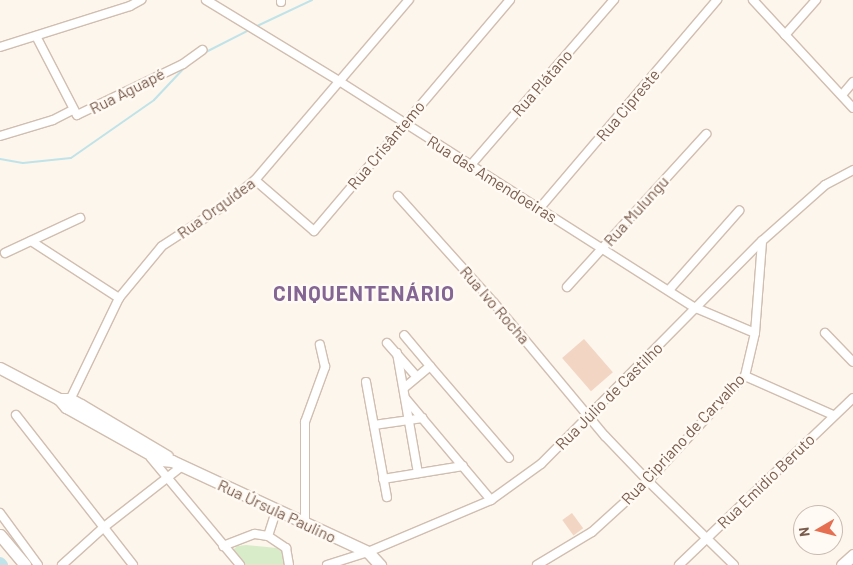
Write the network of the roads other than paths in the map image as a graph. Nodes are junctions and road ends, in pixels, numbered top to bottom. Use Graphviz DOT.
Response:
graph roads {
  1 [pos="142,0"];
  2 [pos="206,0"];
  3 [pos="409,0"];
  4 [pos="510,0"];
  5 [pos="614,0"];
  6 [pos="717,0"];
  7 [pos="752,0"];
  8 [pos="816,0"];
  9 [pos="785,35"];
  10 [pos="36,36"];
  11 [pos="0,47"];
  12 [pos="202,50"];
  13 [pos="338,81"];
  14 [pos="853,82"];
  15 [pos="842,95"];
  16 [pos="853,108"];
  17 [pos="73,110"];
  18 [pos="404,123"];
  19 [pos="706,134"];
  20 [pos="0,136"];
  21 [pos="470,166"];
  22 [pos="853,170"];
  23 [pos="255,180"];
  24 [pos="398,196"];
  25 [pos="539,209"];
  26 [pos="739,211"];
  27 [pos="80,218"];
  28 [pos="31,241"];
  29 [pos="762,241"];
  30 [pos="602,249"];
  31 [pos="6,253"];
  32 [pos="567,287"];
  33 [pos="669,290"];
  34 [pos="119,298"];
  35 [pos="696,308"];
  36 [pos="755,333"];
  37 [pos="825,333"];
  38 [pos="404,335"];
  39 [pos="387,343"];
  40 [pos="320,345"];
  41 [pos="397,354"];
  42 [pos="853,362"];
  43 [pos="430,366"];
  44 [pos="0,368"];
  45 [pos="745,376"];
  46 [pos="417,378"];
  47 [pos="366,382"];
  48 [pos="404,388"];
  49 [pos="853,398"];
  50 [pos="406,399"];
  51 [pos="65,402"];
  52 [pos="16,415"];
  53 [pos="832,415"];
  54 [pos="590,416"];
  55 [pos="422,418"];
  56 [pos="409,420"];
  57 [pos="374,425"];
  58 [pos="140,448"];
  59 [pos="509,458"];
  60 [pos="177,464"];
  61 [pos="463,466"];
  62 [pos="418,473"];
  63 [pos="168,476"];
  64 [pos="383,478"];
  65 [pos="648,481"];
  66 [pos="387,497"];
  67 [pos="491,500"];
  68 [pos="276,511"];
  69 [pos="0,513"];
  70 [pos="305,524"];
  71 [pos="104,527"];
  72 [pos="0,535"];
  73 [pos="268,536"];
  74 [pos="707,538"];
  75 [pos="223,546"];
  76 [pos="368,552"];
  77 [pos="853,555"];
  78 [pos="25,565"];
  79 [pos="38,565"];
  80 [pos="62,565"];
  81 [pos="133,565"];
  82 [pos="240,565"];
  83 [pos="289,565"];
  84 [pos="327,565"];
  85 [pos="380,565"];
  86 [pos="537,565"];
  87 [pos="680,565"];
  88 [pos="734,565"];
  89 [pos="842,565"];
  1 -- 10 [label="street"];
  2 -- 13 [label="street, Rua das Amendoeiras"];
  3 -- 13 [label="street, Rua Orquídea"];
  4 -- 18 [label="street, Rua Crisântemo"];
  5 -- 21 [label="street, Rua Plátano"];
  6 -- 25 [label="street, Rua Cipreste"];
  7 -- 9 [label="street"];
  8 -- 9 [label="street"];
  9 -- 15 [label="street"];
  10 -- 11 [label="street"];
  10 -- 17 [label="street, Rua Aguapé"];
  12 -- 17 [label="street, Rua Aguapé"];
  13 -- 18 [label="street, Rua das Amendoeiras"];
  13 -- 23 [label="street, Rua Orquídea"];
  14 -- 15 [label="street"];
  15 -- 16 [label="street"];
  17 -- 20 [label="street"];
  18 -- 21 [label="street, Rua das Amendoeiras"];
  18 -- 23 [label="street, Rua Crisântemo"];
  19 -- 30 [label="street, Rua Mulungu"];
  21 -- 25 [label="street, Rua das Amendoeiras"];
  22 -- 29 [label="street, Rua Júlio de Castilho"];
  23 -- 34 [label="street, Rua Orquídea"];
  24 -- 54 [label="street, Rua Ivo Rocha"];
  25 -- 30 [label="street, Rua das Amendoeiras"];
  26 -- 33 [label="street"];
  27 -- 28 [label="street"];
  28 -- 31 [label="street"];
  28 -- 34 [label="street"];
  29 -- 35 [label="street, Rua Júlio de Castilho"];
  29 -- 36 [label="street, Rua Cipriano de Carvalho"];
  30 -- 32 [label="street, Rua Mulungu"];
  30 -- 33 [label="street, Rua das Amendoeiras"];
  33 -- 35 [label="street, Rua das Amendoeiras"];
  34 -- 51 [label="street, Rua Orquídea"];
  35 -- 36 [label="street, Rua das Amendoeiras"];
  35 -- 54 [label="street, Rua Júlio de Castilho"];
  36 -- 45 [label="street, Rua Cipriano de Carvalho"];
  37 -- 42 [label="street"];
  38 -- 43 [label="street"];
  39 -- 41 [label="street"];
  40 -- 70 [label="street"];
  41 -- 46 [label="street"];
  41 -- 48 [label="street"];
  43 -- 46 [label="street"];
  43 -- 59 [label="street"];
  44 -- 51 [label="street, Rua Úrsula Paulino"];
  45 -- 53 [label="street"];
  45 -- 65 [label="street, Rua Cipriano de Carvalho"];
  46 -- 48 [label="street"];
  47 -- 57 [label="street"];
  48 -- 50 [label="street"];
  49 -- 53 [label="street, Rua Emídio Beruto"];
  50 -- 55 [label="street"];
  50 -- 56 [label="street"];
  51 -- 58 [label="street, Rua Úrsula Paulino"];
  51 -- 60 [label="street, Rua Úrsula Paulino"];
  52 -- 71 [label="street"];
  53 -- 74 [label="street, Rua Emídio Beruto"];
  54 -- 65 [label="street, Rua Ivo Rocha"];
  54 -- 67 [label="street, Rua Júlio de Castilho"];
  55 -- 56 [label="street"];
  55 -- 61 [label="street"];
  56 -- 57 [label="street"];
  56 -- 62 [label="street"];
  57 -- 64 [label="street"];
  58 -- 60 [label="street, Rua Úrsula Paulino"];
  58 -- 63 [label="street"];
  60 -- 63 [label="street"];
  60 -- 68 [label="street, Rua Úrsula Paulino"];
  61 -- 62 [label="street"];
  61 -- 67 [label="street"];
  62 -- 64 [label="street"];
  63 -- 71 [label="street"];
  63 -- 75 [label="street"];
  64 -- 66 [label="street"];
  65 -- 74 [label="street, Rua Ivo Rocha"];
  65 -- 86 [label="street, Rua Cipriano de Carvalho"];
  67 -- 76 [label="street, Rua Júlio de Castilho"];
  68 -- 70 [label="street, Rua Úrsula Paulino"];
  68 -- 73 [label="street"];
  69 -- 79 [label="street"];
  70 -- 76 [label="street, Rua Úrsula Paulino"];
  71 -- 80 [label="street"];
  71 -- 81 [label="street"];
  72 -- 78 [label="street"];
  73 -- 75 [label="street"];
  73 -- 83 [label="street"];
  74 -- 87 [label="street, Rua Emídio Beruto"];
  74 -- 88 [label="street, Rua Ivo Rocha"];
  75 -- 82 [label="street"];
  76 -- 84 [label="street, Rua Júlio de Castilho"];
  76 -- 85 [label="street, Rua Úrsula Paulino"];
  77 -- 89 [label="street"];
}
